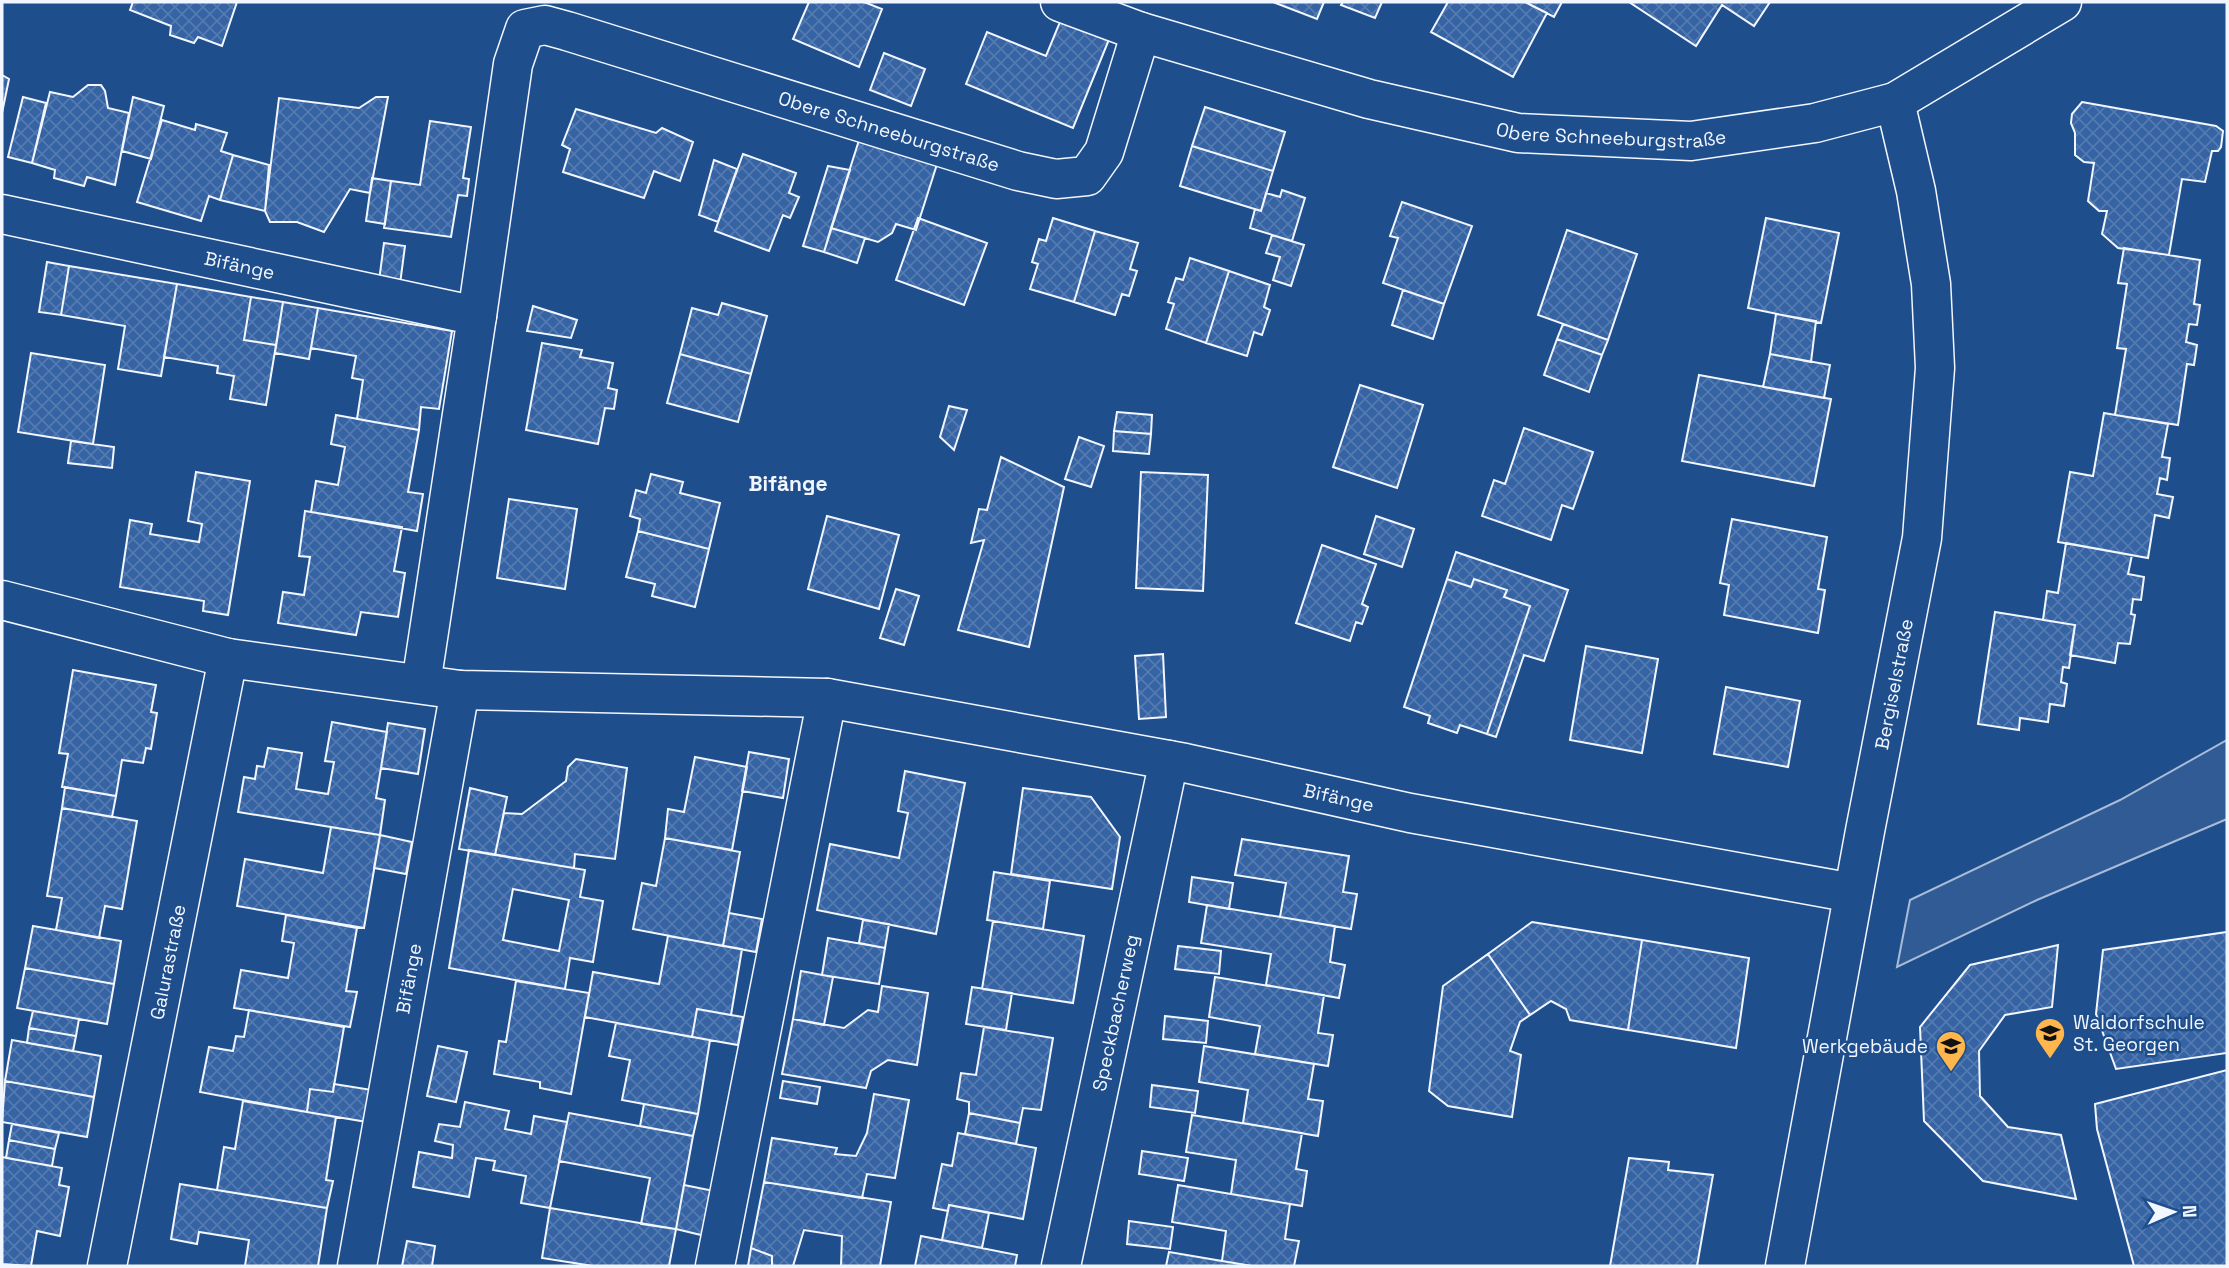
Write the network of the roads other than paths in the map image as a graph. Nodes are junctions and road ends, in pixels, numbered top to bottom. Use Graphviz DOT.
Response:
graph roads {
  1 [pos="1060,2"];
  2 [pos="2062,2"];
  3 [pos="1141,32"];
  4 [pos="1895,102"];
  5 [pos="2,214"];
  6 [pos="477,316"];
  7 [pos="2,600"];
  8 [pos="228,658"];
  9 [pos="421,684"];
  10 [pos="460,690"];
  11 [pos="827,698"];
  12 [pos="1169,760"];
  13 [pos="1853,892"];
  14 [pos="107,1266"];
  15 [pos="357,1266"];
  16 [pos="715,1266"];
  17 [pos="1061,1266"];
  18 [pos="1785,1266"];
  1 -- 3 [label="street, Obere Schneeburgstraße"];
  2 -- 4 [label="street, Obere Schneeburgstraße"];
  3 -- 4 [label="street, Obere Schneeburgstraße"];
  3 -- 6 [label="street, Obere Schneeburgstraße"];
  4 -- 13 [label="street, Bergiselstraße"];
  5 -- 6 [label="street, Bifänge"];
  6 -- 9 [label="street"];
  7 -- 8 [label="street, Bifänge"];
  8 -- 9 [label="street, Bifänge"];
  8 -- 14 [label="street, Galurastraße"];
  9 -- 10 [label="street, Bifänge"];
  10 -- 11 [label="street, Bifänge"];
  10 -- 15 [label="street, Bifänge"];
  11 -- 12 [label="street, Bifänge"];
  11 -- 16 [label="street"];
  12 -- 13 [label="street, Bifänge"];
  12 -- 17 [label="street, Speckbacherweg"];
  13 -- 18 [label="street, Bergiselstraße"];
}
